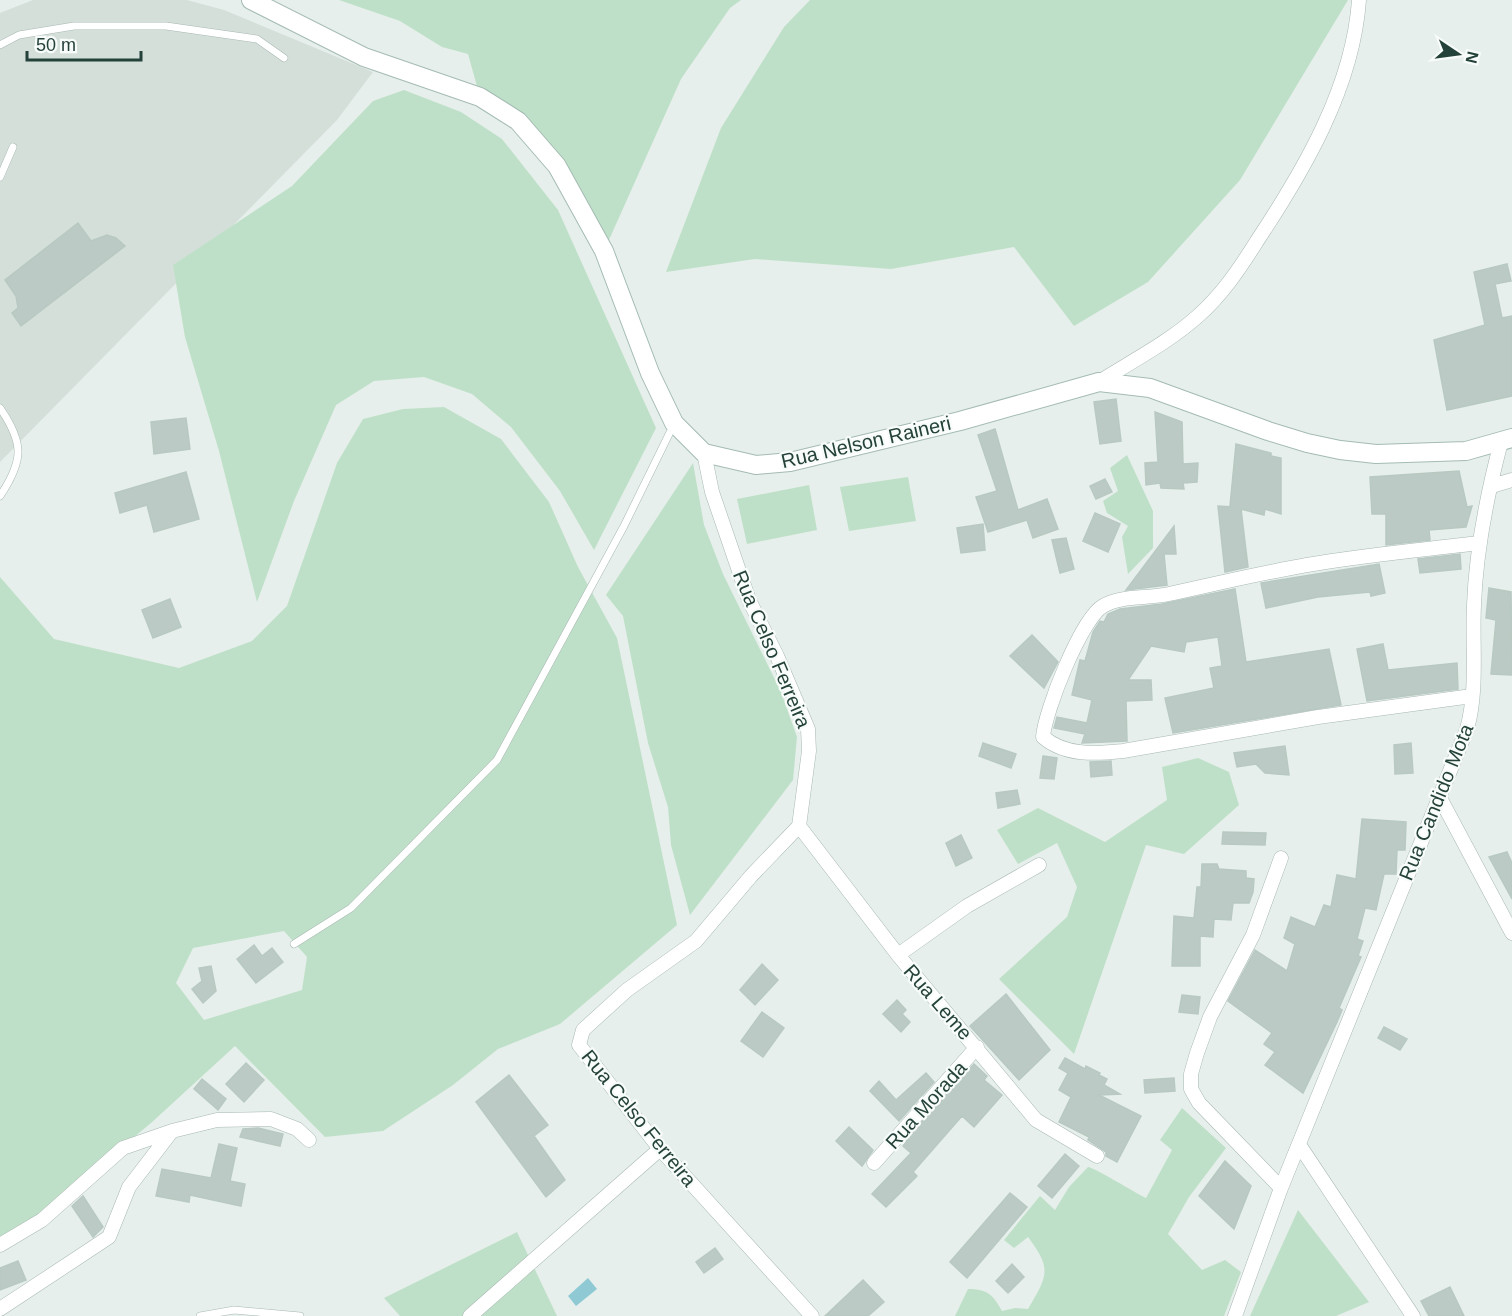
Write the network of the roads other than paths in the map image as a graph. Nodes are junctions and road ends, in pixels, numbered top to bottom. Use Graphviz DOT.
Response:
graph roads {
  1 [pos="251,0"];
  2 [pos="1359,0"];
  3 [pos="0,45"];
  4 [pos="284,58"];
  5 [pos="13,147"];
  6 [pos="0,177"];
  7 [pos="1099,382"];
  8 [pos="0,408"];
  9 [pos="674,423"];
  10 [pos="1507,440"];
  11 [pos="704,453"];
  12 [pos="1512,480"];
  13 [pos="1492,486"];
  14 [pos="0,496"];
  15 [pos="1479,543"];
  16 [pos="1472,696"];
  17 [pos="1439,796"];
  18 [pos="799,826"];
  19 [pos="1281,858"];
  20 [pos="1039,866"];
  21 [pos="1512,933"];
  22 [pos="294,944"];
  23 [pos="898,955"];
  24 [pos="977,1047"];
  25 [pos="172,1131"];
  26 [pos="309,1140"];
  27 [pos="1300,1146"];
  28 [pos="660,1149"];
  29 [pos="1097,1156"];
  30 [pos="874,1163"];
  31 [pos="1281,1188"];
  32 [pos="0,1245"];
  33 [pos="0,1309"];
  34 [pos="200,1316"];
  35 [pos="300,1316"];
  36 [pos="470,1316"];
  37 [pos="812,1316"];
  38 [pos="1234,1316"];
  39 [pos="1413,1316"];
  1 -- 9 [label="main road"];
  2 -- 7 [label="street"];
  3 -- 4 [label="lane"];
  5 -- 6 [label="lane"];
  7 -- 10 [label="main road, Rua Nelson Raineri"];
  7 -- 11 [label="main road, Rua Nelson Raineri"];
  8 -- 14 [label="lane"];
  9 -- 11 [label="main road"];
  9 -- 22 [label="lane"];
  10 -- 13 [label="street, Rua Candido Mota"];
  11 -- 18 [label="street, Rua Celso Ferreira"];
  12 -- 13 [label="street"];
  13 -- 15 [label="street, Rua Candido Mota"];
  15 -- 16 [label="street, Rua Candido Mota"];
  15 -- 16 [label="street"];
  16 -- 17 [label="street, Rua Candido Mota"];
  17 -- 21 [label="street"];
  17 -- 27 [label="street, Rua Candido Mota"];
  18 -- 23 [label="street, Rua Leme"];
  18 -- 28 [label="street, Rua Celso Ferreira"];
  19 -- 31 [label="street"];
  20 -- 23 [label="street"];
  23 -- 24 [label="street, Rua Leme"];
  24 -- 29 [label="street, Rua Leme"];
  24 -- 30 [label="street, Rua Morada"];
  25 -- 26 [label="street"];
  25 -- 32 [label="street"];
  25 -- 33 [label="street"];
  27 -- 31 [label="street, Rua Candido Mota"];
  27 -- 39 [label="street"];
  28 -- 36 [label="street"];
  28 -- 37 [label="street, Rua Celso Ferreira"];
  31 -- 38 [label="street, Rua Candido Mota"];
  34 -- 35 [label="lane"];
}
